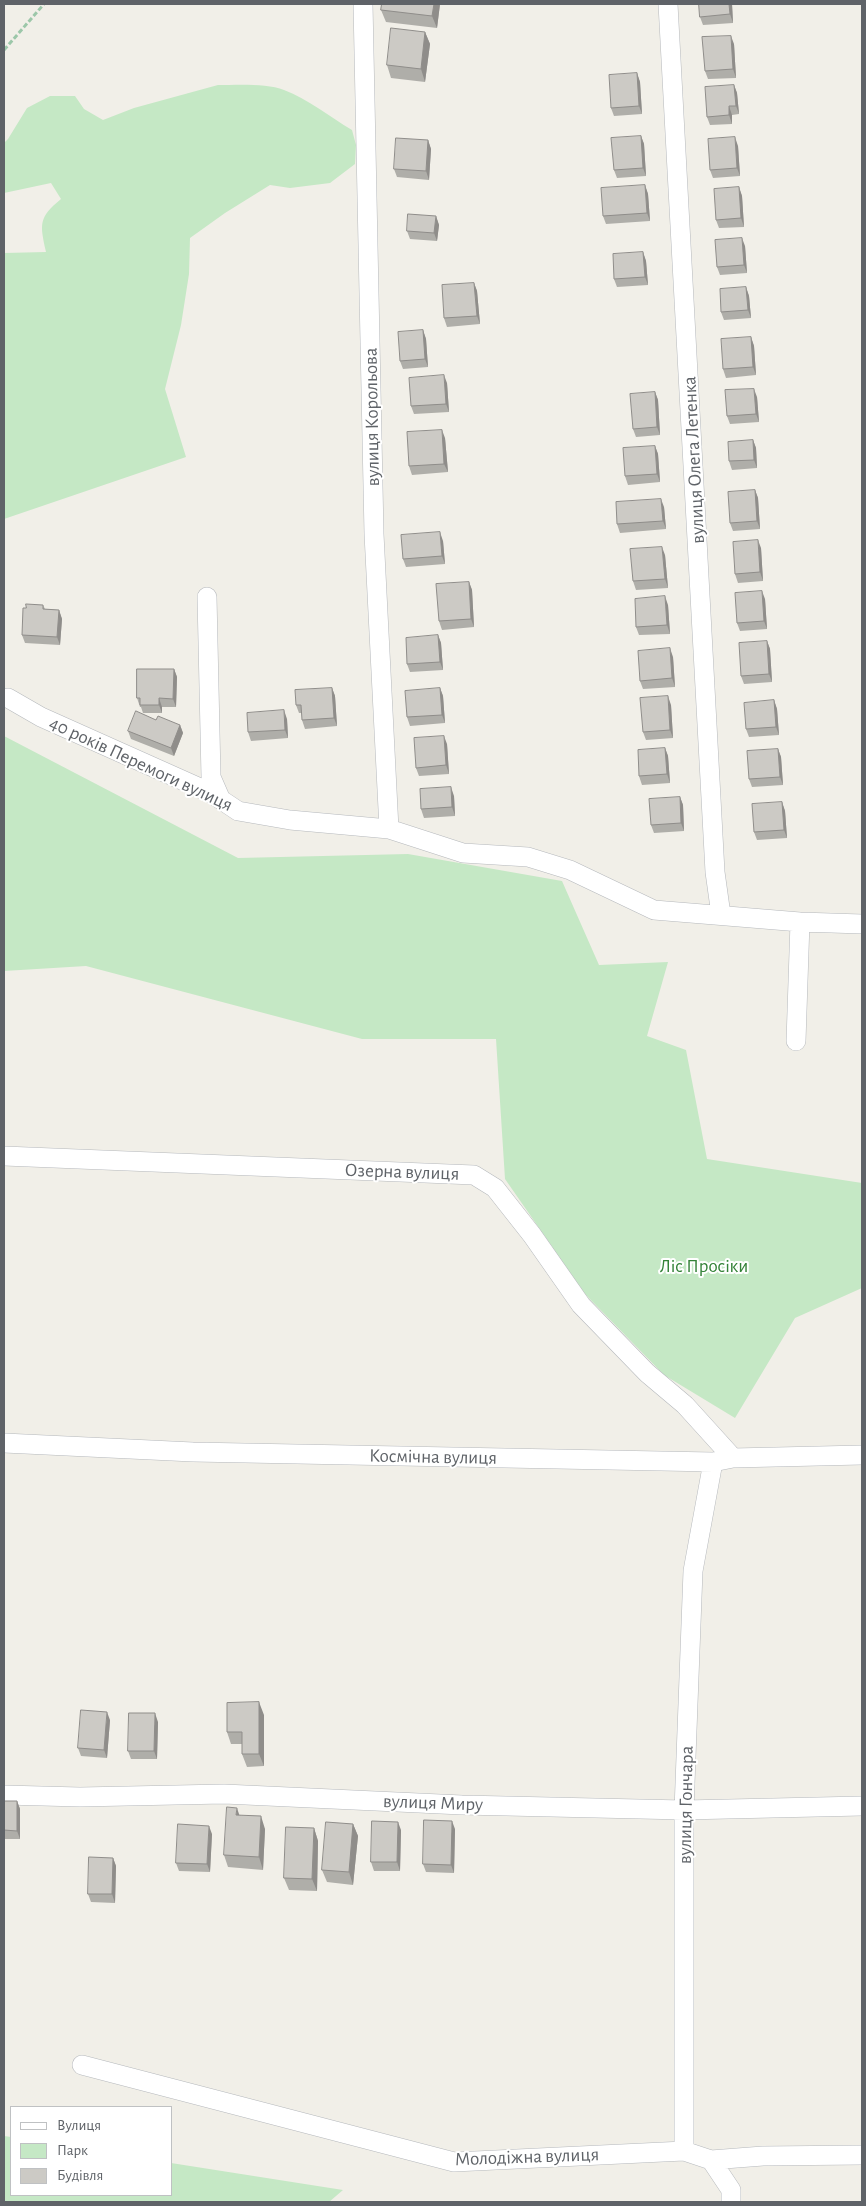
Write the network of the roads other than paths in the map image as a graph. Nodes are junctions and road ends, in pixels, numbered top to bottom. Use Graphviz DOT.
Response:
graph roads {
  1 [pos="363,4"];
  2 [pos="668,4"];
  3 [pos="207,597"];
  4 [pos="8,698"];
  5 [pos="221,800"];
  6 [pos="389,829"];
  7 [pos="721,915"];
  8 [pos="800,922"];
  9 [pos="862,924"];
  10 [pos="796,1041"];
  11 [pos="4,1156"];
  12 [pos="4,1443"];
  13 [pos="862,1455"];
  14 [pos="733,1458"];
  15 [pos="713,1462"];
  16 [pos="4,1794"];
  17 [pos="862,1806"];
  18 [pos="684,1810"];
  19 [pos="82,2065"];
  20 [pos="684,2151"];
  21 [pos="862,2155"];
  22 [pos="711,2160"];
  23 [pos="731,2202"];
  1 -- 6 [label="street, вулиця Корольова"];
  2 -- 7 [label="street, вулиця Олега Летенка"];
  3 -- 5 [label="street"];
  4 -- 5 [label="street, 40 років Перемоги вулиця"];
  5 -- 6 [label="street, 40 років Перемоги вулиця"];
  6 -- 7 [label="street, 40 років Перемоги вулиця"];
  7 -- 8 [label="street, 40 років Перемоги вулиця"];
  8 -- 9 [label="street, 40 років Перемоги вулиця"];
  8 -- 10 [label="street"];
  11 -- 14 [label="street, Озерна вулиця"];
  12 -- 15 [label="street, Космічна вулиця"];
  13 -- 14 [label="street, Космічна вулиця"];
  14 -- 15 [label="street, Космічна вулиця"];
  15 -- 18 [label="street, вулиця Гончара"];
  16 -- 18 [label="street, вулиця Миру"];
  17 -- 18 [label="street, вулиця Миру"];
  18 -- 20 [label="street, вулиця Гончара"];
  19 -- 20 [label="street, Молодіжна вулиця"];
  20 -- 22 [label="street, Молодіжна вулиця"];
  21 -- 22 [label="street, Молодіжна вулиця"];
  22 -- 23 [label="street"];
}
